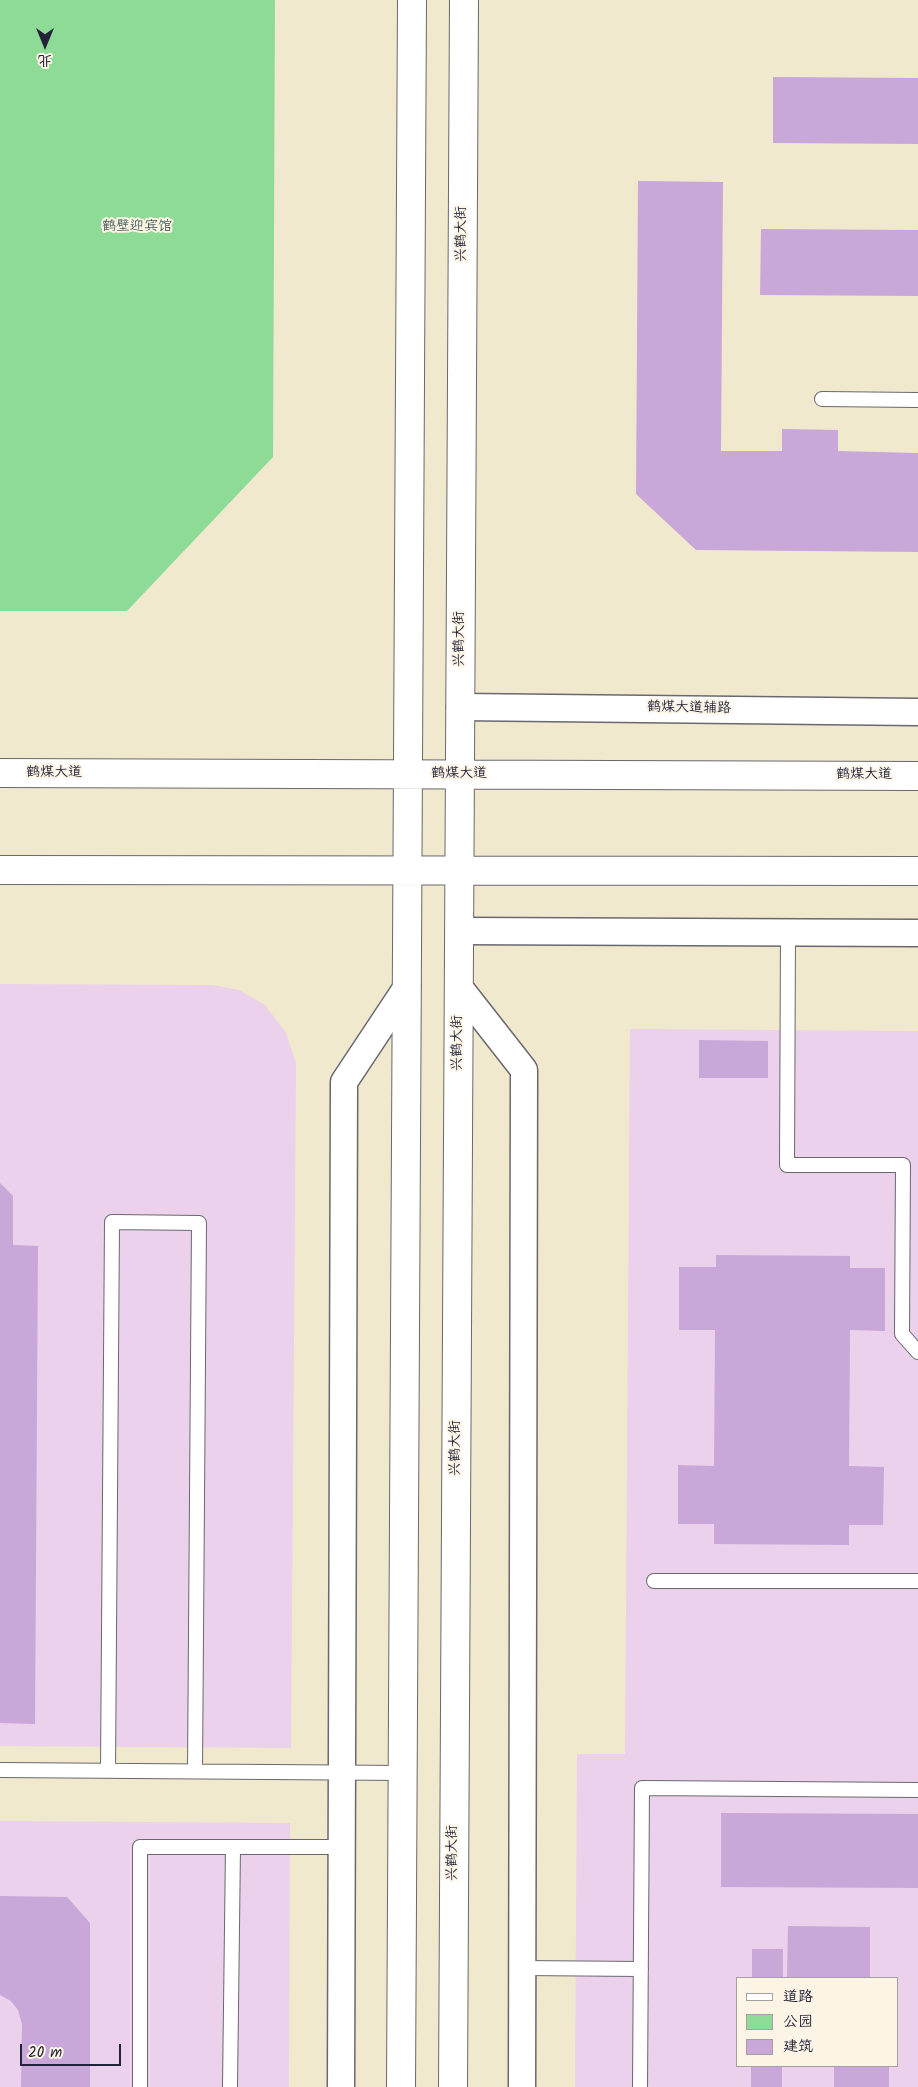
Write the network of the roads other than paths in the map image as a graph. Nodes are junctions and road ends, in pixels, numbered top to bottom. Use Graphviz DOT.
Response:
graph roads {
  1 [pos="412,0"];
  2 [pos="464,0"];
  3 [pos="822,399"];
  4 [pos="918,400"];
  5 [pos="460,707"];
  6 [pos="918,712"];
  7 [pos="0,774"];
  8 [pos="408,775"];
  9 [pos="460,775"];
  10 [pos="918,776"];
  11 [pos="0,870"];
  12 [pos="407,870"];
  13 [pos="460,870"];
  14 [pos="918,871"];
  15 [pos="460,931"];
  16 [pos="788,932"];
  17 [pos="918,933"];
  18 [pos="407,987"];
  19 [pos="459,987"];
  20 [pos="918,1352"];
  21 [pos="654,1582"];
  22 [pos="918,1582"];
  23 [pos="0,1770"];
  24 [pos="108,1770"];
  25 [pos="195,1771"];
  26 [pos="342,1772"];
  27 [pos="403,1773"];
  28 [pos="918,1790"];
  29 [pos="233,1847"];
  30 [pos="342,1847"];
  31 [pos="522,1968"];
  32 [pos="641,1969"];
  33 [pos="140,2087"];
  34 [pos="230,2087"];
  35 [pos="341,2087"];
  36 [pos="401,2087"];
  37 [pos="453,2087"];
  38 [pos="522,2087"];
  39 [pos="640,2087"];
  1 -- 8 [label="main road"];
  2 -- 5 [label="main road, 兴鹤大街"];
  3 -- 4 [label="lane"];
  5 -- 6 [label="street, 鹤煤大道辅路"];
  5 -- 9 [label="main road, 兴鹤大街"];
  7 -- 8 [label="main road, 鹤煤大道"];
  8 -- 9 [label="main road, 鹤煤大道"];
  8 -- 12 [label="main road"];
  9 -- 10 [label="main road, 鹤煤大道"];
  9 -- 13 [label="main road, 兴鹤大街"];
  11 -- 12 [label="main road"];
  12 -- 13 [label="main road"];
  12 -- 18 [label="main road"];
  13 -- 14 [label="main road"];
  13 -- 15 [label="main road, 兴鹤大街"];
  15 -- 16 [label="street"];
  15 -- 19 [label="main road, 兴鹤大街"];
  16 -- 17 [label="street"];
  16 -- 20 [label="lane"];
  18 -- 26 [label="street"];
  18 -- 27 [label="main road"];
  19 -- 31 [label="street"];
  19 -- 37 [label="main road, 兴鹤大街"];
  21 -- 22 [label="lane"];
  23 -- 24 [label="lane"];
  24 -- 25 [label="lane"];
  24 -- 25 [label="lane"];
  25 -- 26 [label="lane"];
  26 -- 27 [label="lane"];
  26 -- 30 [label="street"];
  27 -- 36 [label="main road"];
  28 -- 32 [label="lane"];
  29 -- 30 [label="lane"];
  29 -- 33 [label="lane"];
  29 -- 34 [label="lane"];
  30 -- 35 [label="street"];
  31 -- 32 [label="lane"];
  31 -- 38 [label="street"];
  32 -- 39 [label="lane"];
}
